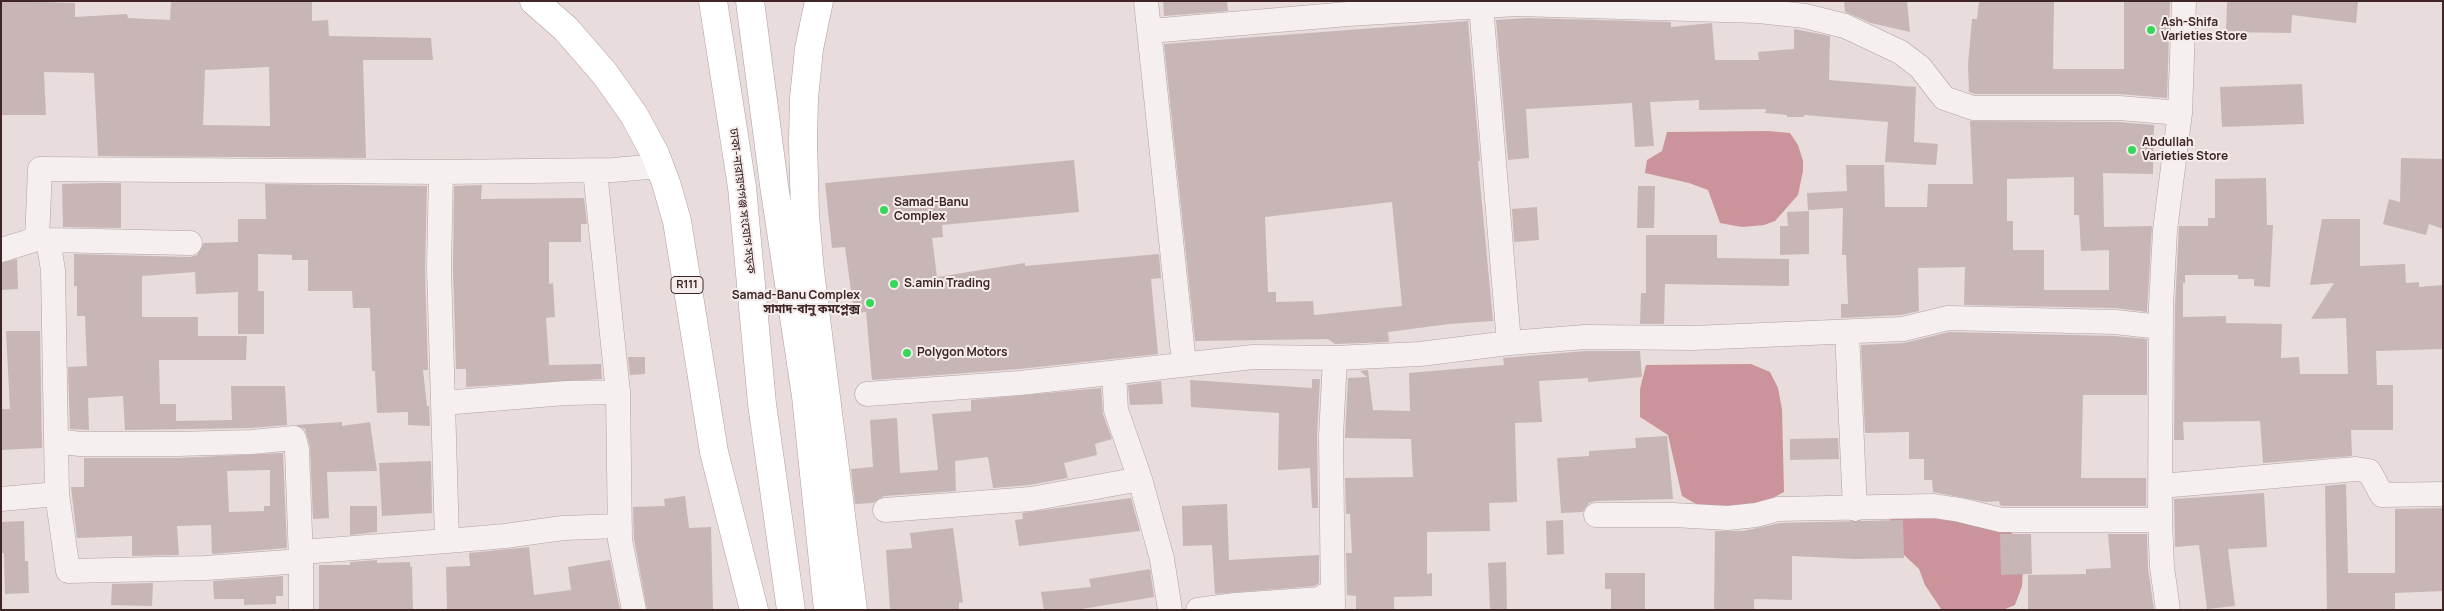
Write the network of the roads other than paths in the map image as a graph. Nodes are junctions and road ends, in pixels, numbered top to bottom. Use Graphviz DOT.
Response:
graph roads {
  1 [pos="534,1"];
  2 [pos="714,1"];
  3 [pos="819,1"];
  4 [pos="1146,1"];
  5 [pos="2184,1"];
  6 [pos="750,3"];
  7 [pos="1481,6"];
  8 [pos="1150,31"];
  9 [pos="2180,113"];
  10 [pos="660,166"];
  11 [pos="595,171"];
  12 [pos="441,172"];
  13 [pos="43,240"];
  14 [pos="190,243"];
  15 [pos="1,250"];
  16 [pos="2161,327"];
  17 [pos="1847,332"];
  18 [pos="1509,343"];
  19 [pos="1335,358"];
  20 [pos="1184,364"];
  21 [pos="1114,373"];
  22 [pos="618,392"];
  23 [pos="867,394"];
  24 [pos="443,403"];
  25 [pos="56,441"];
  26 [pos="1140,479"];
  27 [pos="2161,486"];
  28 [pos="57,494"];
  29 [pos="2443,494"];
  30 [pos="1,499"];
  31 [pos="1855,509"];
  32 [pos="885,510"];
  33 [pos="1596,515"];
  34 [pos="2160,520"];
  35 [pos="620,526"];
  36 [pos="447,541"];
  37 [pos="301,557"];
  38 [pos="1333,604"];
  39 [pos="301,610"];
  40 [pos="634,610"];
  41 [pos="754,610"];
  42 [pos="791,610"];
  43 [pos="828,610"];
  44 [pos="852,610"];
  45 [pos="1170,610"];
  46 [pos="1198,610"];
  47 [pos="2168,610"];
  1 -- 10 [label="main road, R111"];
  2 -- 42 [label="main road, ঢাকা-নারায়ণগঞ্জ সংযোগ সড়ক"];
  3 -- 44 [label="main road"];
  4 -- 8 [label="street"];
  5 -- 9 [label="street"];
  6 -- 43 [label="main road"];
  7 -- 8 [label="street"];
  7 -- 9 [label="street"];
  7 -- 18 [label="street"];
  8 -- 20 [label="street"];
  9 -- 16 [label="street"];
  10 -- 11 [label="street"];
  10 -- 41 [label="main road, R111"];
  11 -- 12 [label="street"];
  11 -- 22 [label="street"];
  12 -- 13 [label="street"];
  12 -- 24 [label="street"];
  13 -- 14 [label="street"];
  13 -- 15 [label="street"];
  13 -- 25 [label="street"];
  16 -- 17 [label="street"];
  16 -- 27 [label="street"];
  17 -- 18 [label="street"];
  17 -- 31 [label="street"];
  18 -- 19 [label="street"];
  19 -- 20 [label="street"];
  19 -- 38 [label="street"];
  20 -- 21 [label="street"];
  21 -- 23 [label="street"];
  21 -- 26 [label="street"];
  22 -- 24 [label="street"];
  22 -- 35 [label="street"];
  24 -- 36 [label="street"];
  25 -- 28 [label="street"];
  25 -- 37 [label="street"];
  26 -- 32 [label="street"];
  26 -- 45 [label="street"];
  27 -- 29 [label="street"];
  27 -- 34 [label="street"];
  28 -- 30 [label="street"];
  28 -- 37 [label="street"];
  31 -- 33 [label="street"];
  31 -- 34 [label="street"];
  34 -- 47 [label="street"];
  35 -- 36 [label="street"];
  35 -- 40 [label="street"];
  36 -- 37 [label="street"];
  37 -- 39 [label="street"];
  38 -- 46 [label="street"];
}
